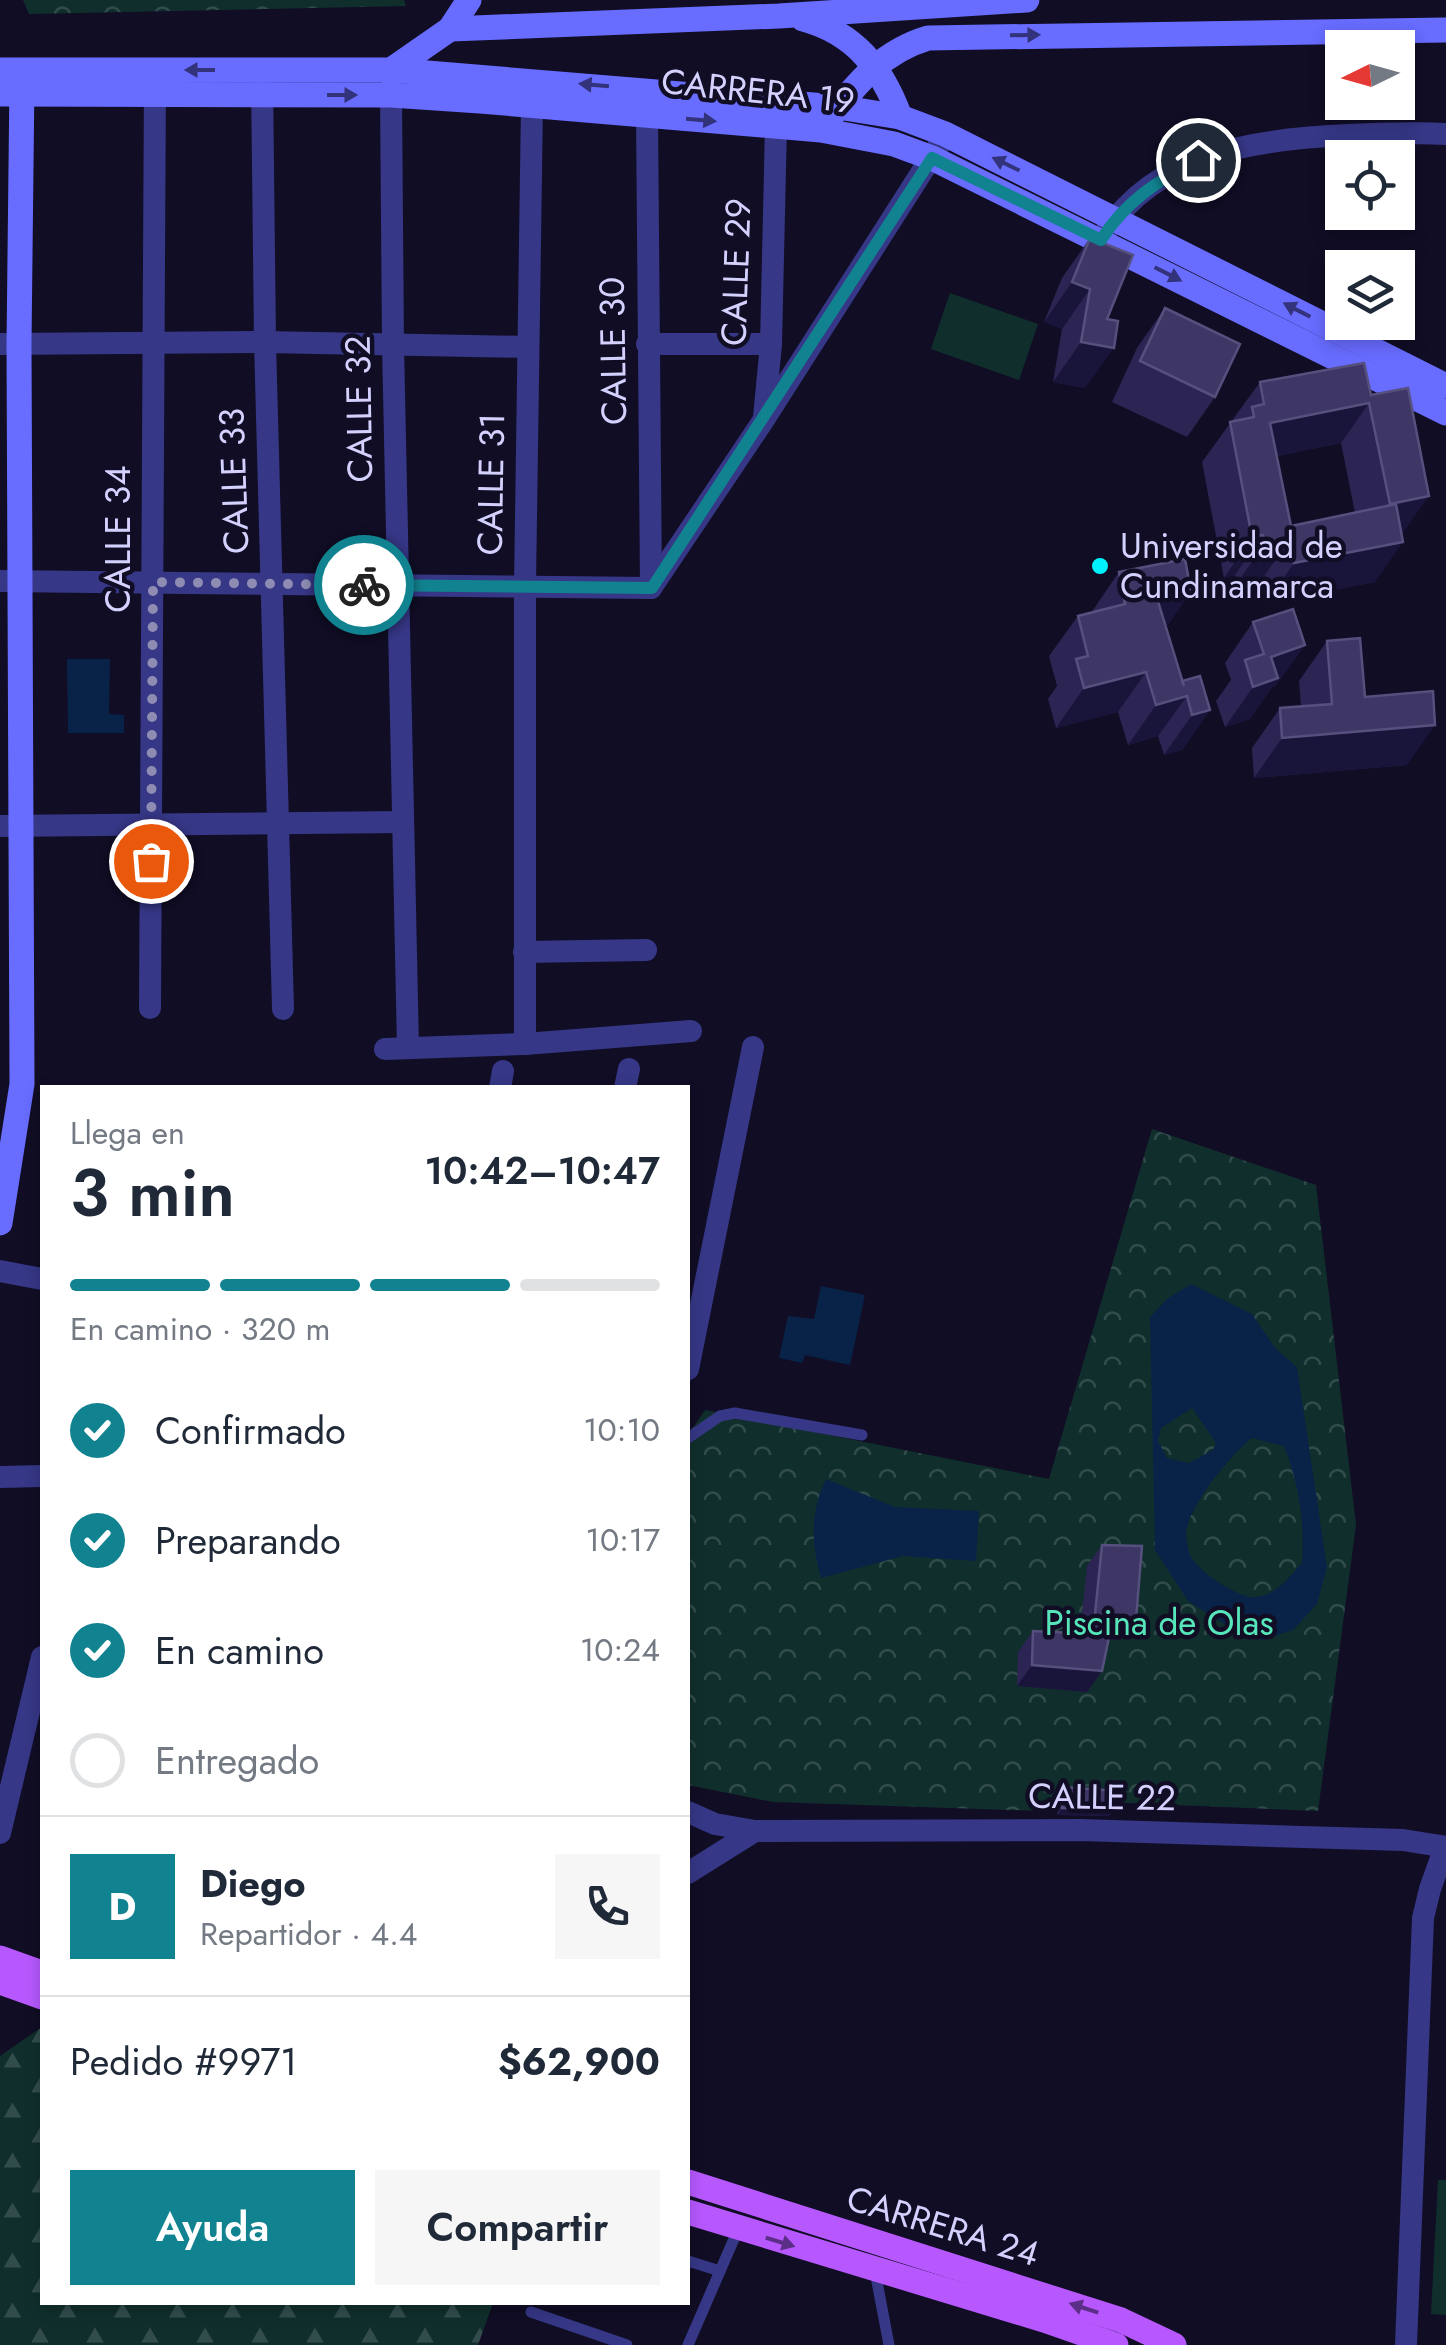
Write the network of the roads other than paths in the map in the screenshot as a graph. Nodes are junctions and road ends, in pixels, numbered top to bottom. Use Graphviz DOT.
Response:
graph roads {
  1 [pos="468,0"];
  2 [pos="1027,0"];
  3 [pos="779,16"];
  4 [pos="450,29"];
  5 [pos="1446,30"];
  6 [pos="875,65"];
  7 [pos="463,74"];
  8 [pos="11,82"];
  9 [pos="155,82"];
  10 [pos="262,82"];
  11 [pos="391,82"];
  12 [pos="480,101"];
  13 [pos="532,104"];
  14 [pos="838,107"];
  15 [pos="647,115"];
  16 [pos="900,117"];
  17 [pos="776,126"];
  18 [pos="821,130"];
  19 [pos="945,134"];
  20 [pos="1446,134"];
  21 [pos="932,158"];
  22 [pos="1115,218"];
  23 [pos="1101,240"];
  24 [pos="264,342"];
  25 [pos="10,344"];
  26 [pos="154,344"];
  27 [pos="647,344"];
  28 [pos="770,344"];
  29 [pos="392,345"];
  30 [pos="528,347"];
  31 [pos="1446,386"];
  32 [pos="1446,414"];
  33 [pos="764,420"];
  34 [pos="10,581"];
  35 [pos="153,582"];
  36 [pos="273,583"];
  37 [pos="397,585"];
  38 [pos="525,586"];
  39 [pos="652,588"];
  40 [pos="403,822"];
  41 [pos="278,824"];
  42 [pos="11,825"];
  43 [pos="152,825"];
  44 [pos="646,950"];
  45 [pos="524,952"];
  46 [pos="150,1008"];
  47 [pos="282,1010"];
  48 [pos="691,1031"];
  49 [pos="525,1044"];
  50 [pos="752,1047"];
  51 [pos="0,1223"];
  52 [pos="697,1268"];
  53 [pos="0,1271"];
  54 [pos="40,1279"];
  55 [pos="690,1347"];
  56 [pos="862,1434"];
  57 [pos="690,1437"];
  58 [pos="0,1476"];
  59 [pos="40,1476"];
  60 [pos="39,1684"];
  61 [pos="690,1813"];
  62 [pos="755,1831"];
  63 [pos="0,1834"];
  64 [pos="1446,1847"];
  65 [pos="690,1872"];
  66 [pos="0,1958"];
  67 [pos="40,1973"];
  68 [pos="0,1982"];
  69 [pos="40,1996"];
  70 [pos="690,2183"];
  71 [pos="750,2202"];
  72 [pos="690,2213"];
  73 [pos="738,2229"];
  74 [pos="870,2240"];
  75 [pos="690,2262"];
  76 [pos="720,2270"];
  77 [pos="875,2270"];
  78 [pos="531,2312"];
  79 [pos="628,2345"];
  80 [pos="688,2345"];
  81 [pos="889,2345"];
  82 [pos="1116,2345"];
  83 [pos="1174,2345"];
  84 [pos="1406,2345"];
  1 -- 4 [label="street"];
  2 -- 3 [label="street"];
  3 -- 4 [label="street"];
  3 -- 6 [label="street"];
  4 -- 7 [label="street"];
  4 -- 11 [label="street"];
  6 -- 5 [label="street, one-way"];
  6 -- 14 [label="street"];
  6 -- 16 [label="street"];
  7 -- 11 [label="street, CARRERA 19"];
  7 -- 12 [label="street"];
  14 -- 7 [label="street, CARRERA 19, one-way"];
  8 -- 9 [label="street, CARRERA 19"];
  8 -- 25 [label="street"];
  9 -- 10 [label="street, CARRERA 19"];
  9 -- 26 [label="street, CALLE 34"];
  10 -- 11 [label="street, CARRERA 19"];
  10 -- 24 [label="street, CALLE 33"];
  11 -- 12 [label="street, CARRERA 19"];
  11 -- 29 [label="street, CALLE 32"];
  12 -- 13 [label="street, CARRERA 19"];
  13 -- 15 [label="street, CARRERA 19"];
  13 -- 30 [label="street, CALLE 31"];
  14 -- 16 [label="street, CARRERA 19"];
  14 -- 18 [label="street"];
  15 -- 17 [label="street, CARRERA 19, one-way"];
  15 -- 27 [label="street, CALLE 30"];
  16 -- 19 [label="street, CARRERA 19"];
  17 -- 18 [label="street, CARRERA 19"];
  17 -- 28 [label="street, CALLE 29"];
  18 -- 21 [label="street, CARRERA 19"];
  19 -- 21 [label="street"];
  22 -- 19 [label="street, CARRERA 19, one-way"];
  20 -- 22 [label="street"];
  21 -- 23 [label="street, CARRERA 19"];
  21 -- 33 [label="street"];
  22 -- 23 [label="street"];
  31 -- 22 [label="street, CARRERA 19, one-way"];
  23 -- 32 [label="street, CARRERA 19, one-way"];
  24 -- 26 [label="street"];
  24 -- 29 [label="street"];
  24 -- 36 [label="street, CALLE 33"];
  25 -- 26 [label="street"];
  25 -- 34 [label="street"];
  26 -- 35 [label="street, CALLE 34"];
  27 -- 28 [label="street"];
  27 -- 39 [label="street, CALLE 30"];
  28 -- 33 [label="street, CALLE 29"];
  29 -- 30 [label="street"];
  29 -- 37 [label="street, CALLE 32"];
  30 -- 38 [label="street, CALLE 31"];
  33 -- 39 [label="street"];
  34 -- 35 [label="street"];
  34 -- 42 [label="street"];
  35 -- 36 [label="street"];
  35 -- 43 [label="street, CALLE 34"];
  36 -- 37 [label="street"];
  36 -- 41 [label="street, CALLE 33"];
  37 -- 38 [label="street"];
  37 -- 40 [label="street, CALLE 32"];
  38 -- 39 [label="street"];
  38 -- 45 [label="street, CALLE 31"];
  40 -- 41 [label="street"];
  40 -- 49 [label="street, CALLE 32"];
  41 -- 43 [label="street"];
  41 -- 47 [label="street, CALLE 33"];
  42 -- 43 [label="street"];
  42 -- 51 [label="street"];
  43 -- 46 [label="street, CALLE 34"];
  44 -- 45 [label="street"];
  45 -- 49 [label="street, CALLE 31"];
  48 -- 49 [label="street"];
  50 -- 52 [label="street"];
  52 -- 55 [label="street"];
  53 -- 54 [label="street"];
  56 -- 57 [label="lane"];
  58 -- 59 [label="street"];
  60 -- 63 [label="street"];
  61 -- 62 [label="street, CALLE 22"];
  62 -- 64 [label="street, CALLE 22"];
  62 -- 65 [label="street"];
  64 -- 84 [label="street"];
  66 -- 67 [label="main road"];
  68 -- 69 [label="main road"];
  70 -- 71 [label="main road, CARRERA 24"];
  71 -- 73 [label="lane"];
  71 -- 74 [label="main road, CARRERA 24"];
  72 -- 73 [label="main road, CARRERA 24"];
  73 -- 76 [label="lane"];
  73 -- 77 [label="main road, CARRERA 24, one-way"];
  74 -- 77 [label="lane"];
  83 -- 74 [label="main road, CARRERA 24, one-way"];
  75 -- 76 [label="lane"];
  76 -- 80 [label="lane"];
  77 -- 81 [label="lane"];
  77 -- 82 [label="main road, CARRERA 24"];
  78 -- 79 [label="lane"];
}
